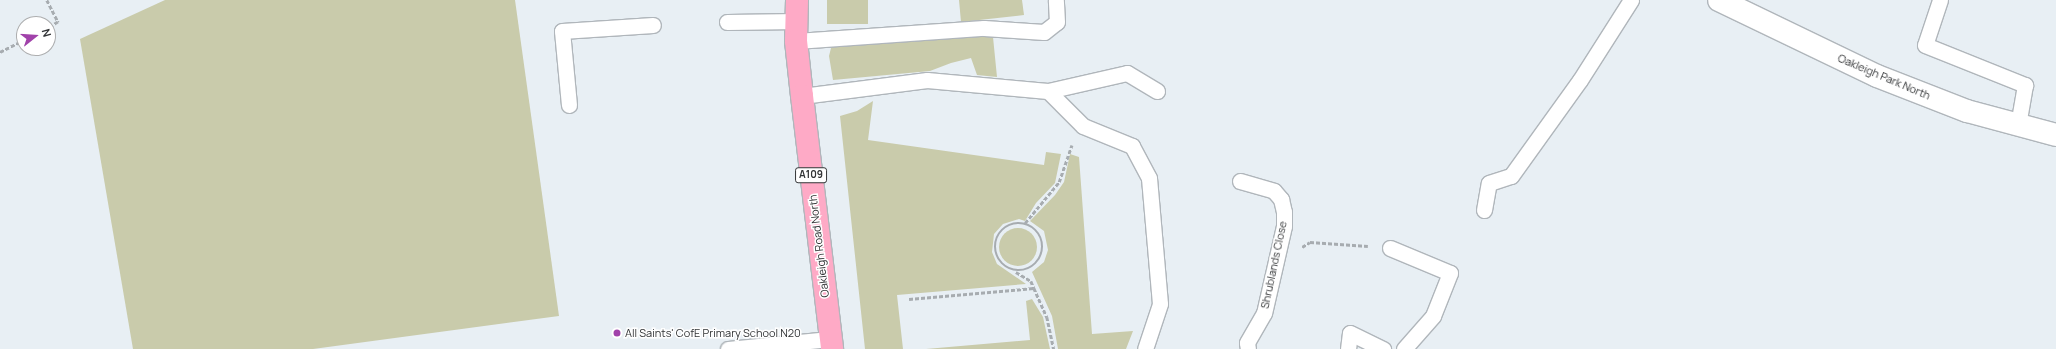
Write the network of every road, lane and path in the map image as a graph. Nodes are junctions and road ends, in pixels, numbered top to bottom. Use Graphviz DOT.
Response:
graph roads {
  1 [pos="47,0"];
  2 [pos="1056,0"];
  3 [pos="1631,0"];
  4 [pos="1719,0"];
  5 [pos="1940,0"];
  6 [pos="55,16"];
  7 [pos="797,21"];
  8 [pos="727,22"];
  9 [pos="653,25"];
  10 [pos="16,44"];
  11 [pos="0,52"];
  12 [pos="1048,91"];
  13 [pos="1157,91"];
  14 [pos="802,96"];
  15 [pos="569,105"];
  16 [pos="2018,125"];
  17 [pos="1083,126"];
  18 [pos="2056,135"];
  19 [pos="1240,181"];
  20 [pos="1484,210"];
  21 [pos="1025,223"];
  22 [pos="1299,248"];
  23 [pos="1390,248"];
  24 [pos="1016,272"];
  25 [pos="1034,288"];
  26 [pos="909,299"];
  27 [pos="831,344"];
  28 [pos="728,349"];
  29 [pos="1054,349"];
  30 [pos="1144,349"];
  31 [pos="1248,349"];
  32 [pos="1348,349"];
  33 [pos="1383,349"];
  34 [pos="1404,349"];
  1 -- 6 [label="path"];
  2 -- 7 [label="lane"];
  3 -- 20 [label="lane"];
  4 -- 16 [label="street, Oakleigh Park North"];
  5 -- 16 [label="lane"];
  7 -- 8 [label="lane"];
  7 -- 14 [label="main road, Oakleigh Road North / A109"];
  9 -- 15 [label="lane"];
  10 -- 11 [label="path"];
  12 -- 13 [label="lane"];
  12 -- 14 [label="lane"];
  12 -- 17 [label="lane"];
  14 -- 27 [label="main road, Oakleigh Road North / A109"];
  16 -- 18 [label="street, Oakleigh Park North"];
  17 -- 21 [label="path"];
  17 -- 30 [label="lane"];
  19 -- 31 [label="lane, Shrublands Close"];
  21 -- 24 [label="path"];
  21 -- 24 [label="path"];
  22 -- 23 [label="path"];
  23 -- 34 [label="lane"];
  24 -- 25 [label="path"];
  25 -- 26 [label="path"];
  25 -- 29 [label="path"];
  27 -- 28 [label="lane"];
  32 -- 33 [label="lane"];
}
